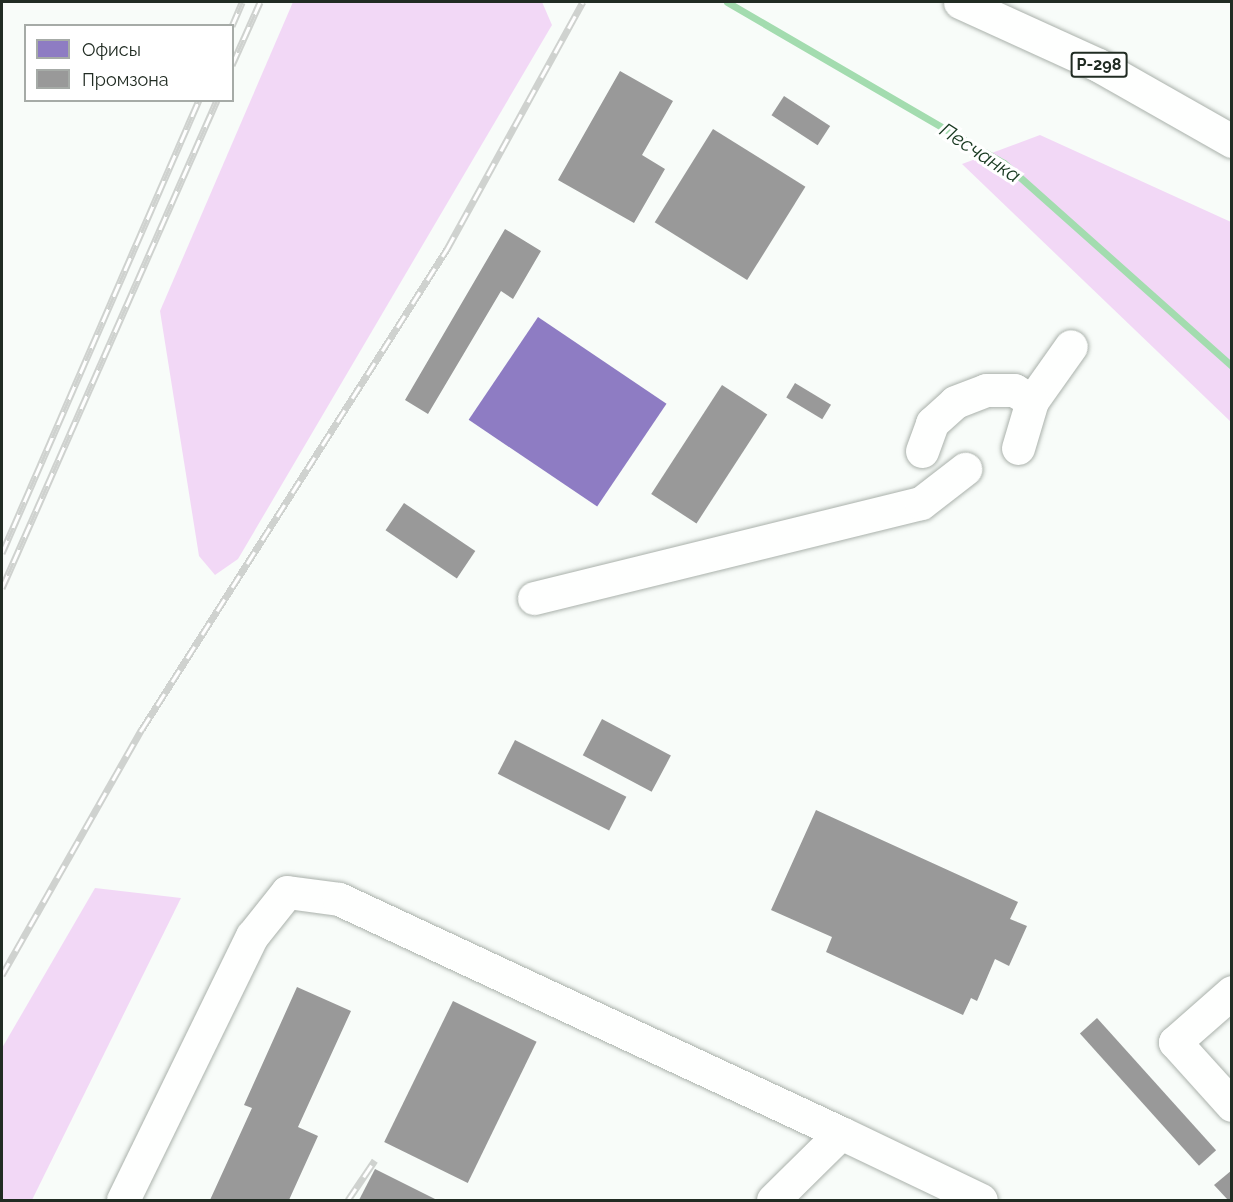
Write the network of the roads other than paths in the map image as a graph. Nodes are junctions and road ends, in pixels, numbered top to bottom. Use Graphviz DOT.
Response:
graph roads {
  1 [pos="984,5"];
  2 [pos="1232,141"];
  3 [pos="1071,346"];
  4 [pos="1032,401"];
  5 [pos="1018,448"];
  6 [pos="922,451"];
  7 [pos="965,469"];
  8 [pos="534,598"];
  9 [pos="1232,992"];
  10 [pos="1232,1105"];
  11 [pos="841,1133"];
  12 [pos="123,1200"];
  13 [pos="773,1200"];
  14 [pos="981,1200"];
  1 -- 2 [label="main road, Р-298"];
  3 -- 4 [label="main road"];
  4 -- 5 [label="main road"];
  4 -- 6 [label="main road"];
  7 -- 8 [label="main road"];
  9 -- 10 [label="main road"];
  11 -- 12 [label="main road"];
  11 -- 13 [label="main road"];
  11 -- 14 [label="main road"];
}
